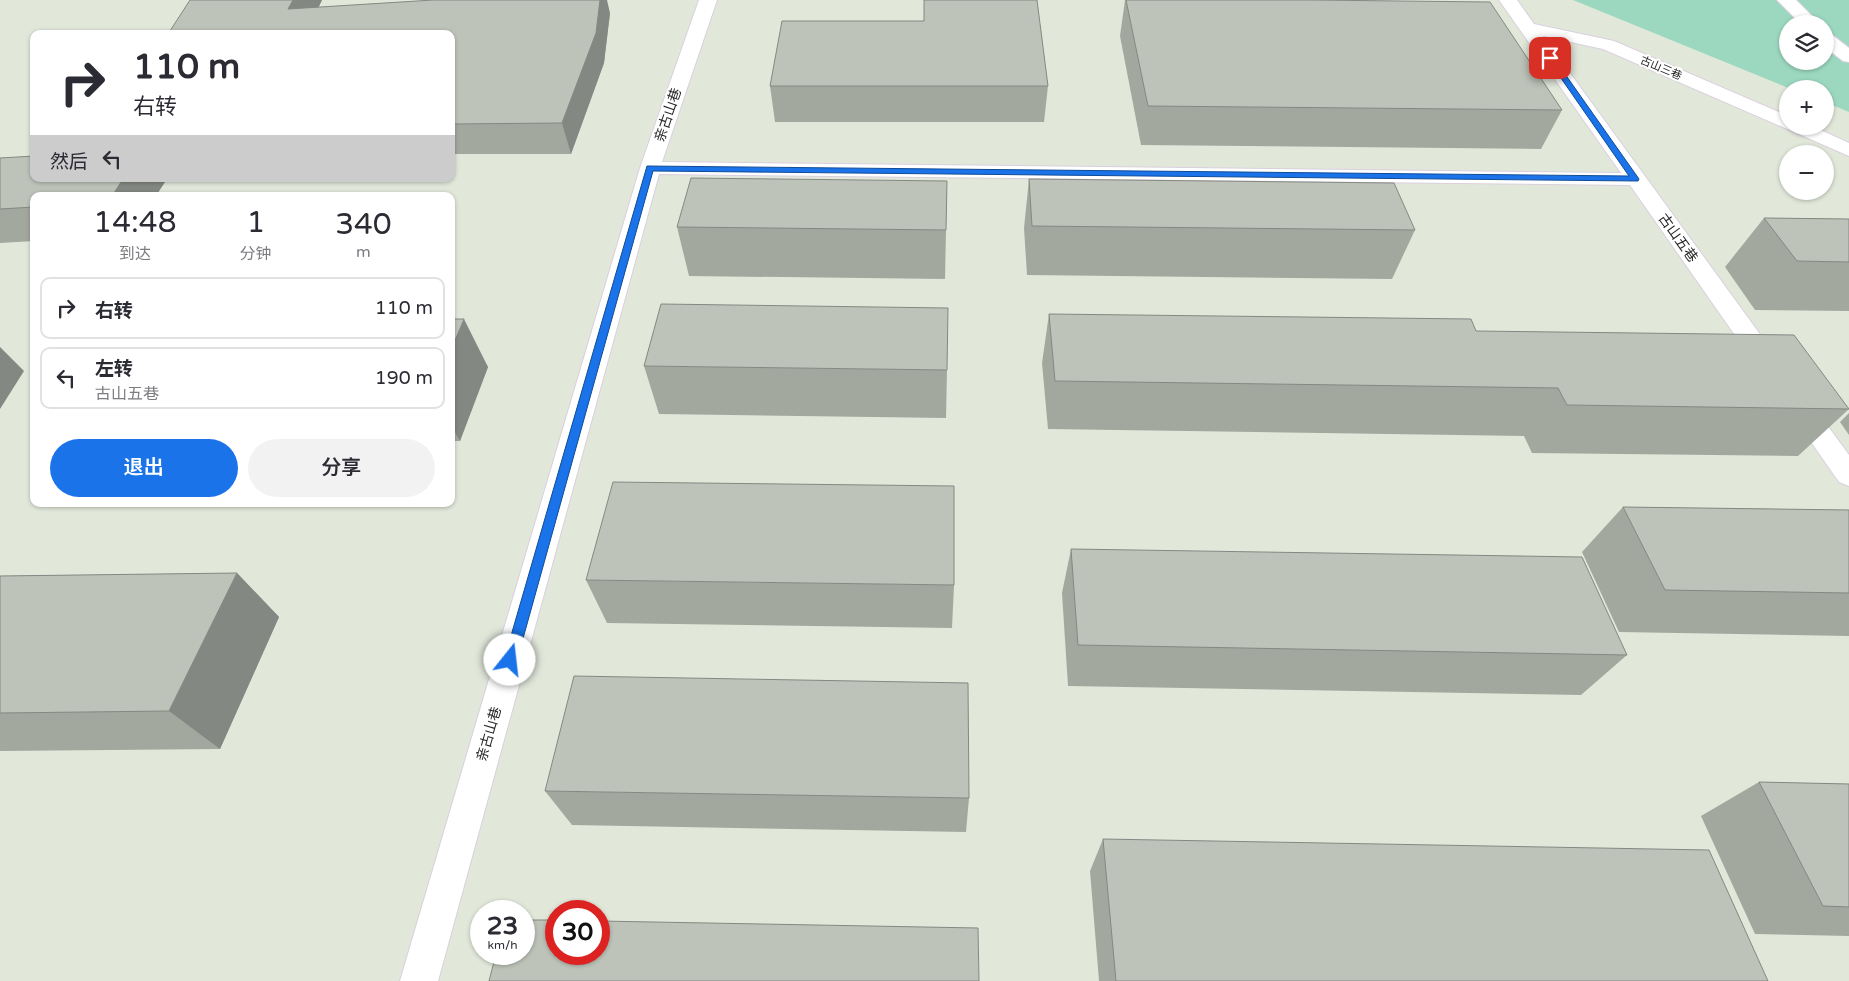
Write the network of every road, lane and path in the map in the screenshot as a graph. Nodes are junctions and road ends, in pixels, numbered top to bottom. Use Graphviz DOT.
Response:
graph roads {
  1 [pos="708,0"];
  2 [pos="1508,0"];
  3 [pos="1786,0"];
  4 [pos="1802,15"];
  5 [pos="1529,28"];
  6 [pos="1834,45"];
  7 [pos="1849,57"];
  8 [pos="1779,119"];
  9 [pos="1815,135"];
  10 [pos="1849,150"];
  11 [pos="650,168"];
  12 [pos="1635,179"];
  13 [pos="1849,475"];
  14 [pos="419,981"];
  1 -- 11 [label="street, 亲古山巷"];
  2 -- 5 [label="street, 古山五巷"];
  3 -- 4 [label="street"];
  5 -- 8 [label="street, 古山三巷"];
  5 -- 12 [label="street, 古山五巷"];
  6 -- 7 [label="street"];
  9 -- 10 [label="street"];
  11 -- 12 [label="street"];
  11 -- 14 [label="street, 亲古山巷"];
  12 -- 13 [label="street, 古山五巷"];
}
